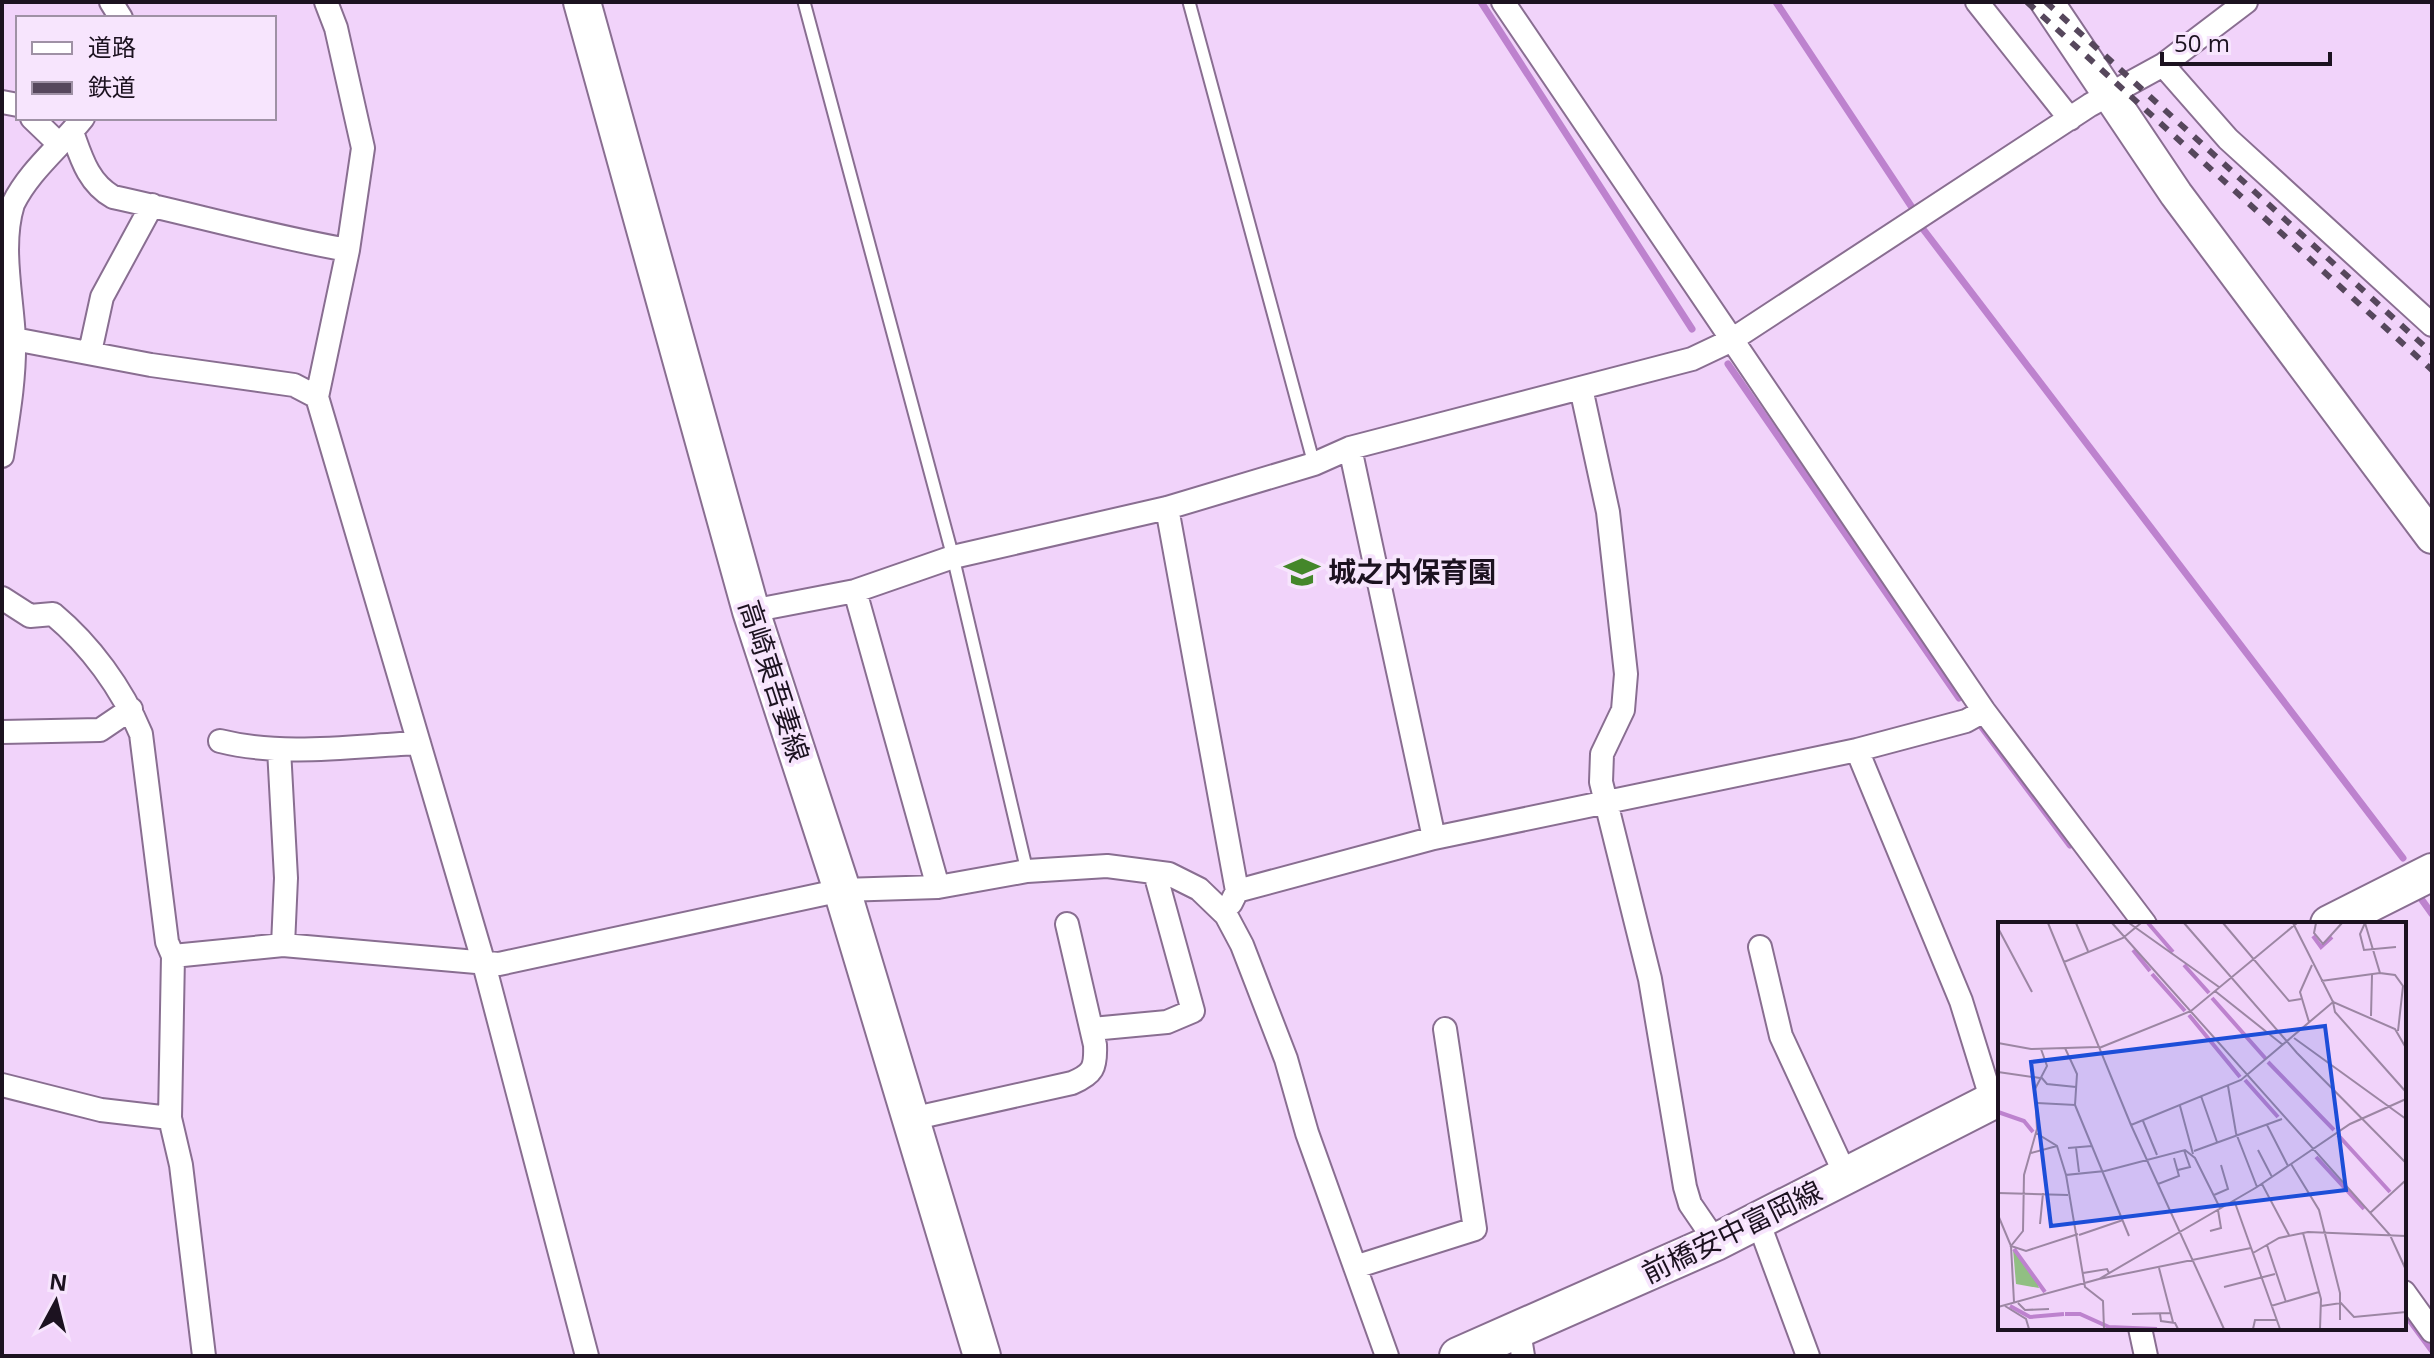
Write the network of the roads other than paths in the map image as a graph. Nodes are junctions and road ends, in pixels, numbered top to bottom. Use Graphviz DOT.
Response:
graph roads {
  1 [pos="326,2"];
  2 [pos="582,2"];
  3 [pos="804,2"];
  4 [pos="1189,2"];
  5 [pos="1503,2"];
  6 [pos="1977,2"];
  7 [pos="2047,2"];
  8 [pos="2246,2"];
  9 [pos="2163,65"];
  10 [pos="2110,95"];
  11 [pos="2070,119"];
  12 [pos="38,120"];
  13 [pos="71,131"];
  14 [pos="152,205"];
  15 [pos="348,250"];
  16 [pos="2432,325"];
  17 [pos="14,339"];
  18 [pos="1730,341"];
  19 [pos="90,352"];
  20 [pos="1581,388"];
  21 [pos="317,397"];
  22 [pos="1350,448"];
  23 [pos="2,456"];
  24 [pos="1314,464"];
  25 [pos="1167,508"];
  26 [pos="2432,537"];
  27 [pos="953,557"];
  28 [pos="855,591"];
  29 [pos="2,598"];
  30 [pos="751,611"];
  31 [pos="131,709"];
  32 [pos="1984,711"];
  33 [pos="2,732"];
  34 [pos="220,741"];
  35 [pos="419,743"];
  36 [pos="279,749"];
  37 [pos="1857,750"];
  38 [pos="1604,800"];
  39 [pos="1434,838"];
  40 [pos="1027,871"];
  41 [pos="2432,872"];
  42 [pos="1155,873"];
  43 [pos="938,887"];
  44 [pos="842,890"];
  45 [pos="1237,891"];
  46 [pos="1226,915"];
  47 [pos="2143,922"];
  48 [pos="2333,922"];
  49 [pos="1067,924"];
  50 [pos="283,945"];
  51 [pos="1760,947"];
  52 [pos="173,956"];
  53 [pos="484,964"];
  54 [pos="1092,1029"];
  55 [pos="1445,1029"];
  56 [pos="2,1085"];
  57 [pos="1996,1099"];
  58 [pos="170,1118"];
  59 [pos="911,1119"];
  60 [pos="1846,1176"];
  61 [pos="1758,1221"];
  62 [pos="1716,1242"];
  63 [pos="1355,1267"];
  64 [pos="2406,1295"];
  65 [pos="2140,1330"];
  66 [pos="2432,1331"];
  67 [pos="1521,1343"];
  68 [pos="204,1356"];
  69 [pos="587,1356"];
  70 [pos="982,1356"];
  71 [pos="1387,1356"];
  72 [pos="1458,1356"];
  73 [pos="1808,1356"];
  74 [pos="2146,1356"];
  1 -- 15 [label="street"];
  2 -- 30 [label="main road, 高崎東吾妻線"];
  3 -- 27 [label="lane"];
  4 -- 24 [label="lane"];
  5 -- 18 [label="street"];
  6 -- 11 [label="street"];
  7 -- 10 [label="street"];
  8 -- 9 [label="street"];
  9 -- 10 [label="street"];
  9 -- 16 [label="street"];
  10 -- 11 [label="street"];
  10 -- 26 [label="street"];
  11 -- 18 [label="street"];
  12 -- 13 [label="street"];
  13 -- 14 [label="street"];
  13 -- 17 [label="street"];
  14 -- 15 [label="street"];
  14 -- 19 [label="street"];
  15 -- 21 [label="street"];
  17 -- 19 [label="street"];
  17 -- 23 [label="street"];
  18 -- 20 [label="street"];
  18 -- 32 [label="street"];
  19 -- 21 [label="street"];
  20 -- 22 [label="street"];
  20 -- 38 [label="street"];
  21 -- 35 [label="street"];
  22 -- 24 [label="street"];
  22 -- 39 [label="street"];
  24 -- 25 [label="street"];
  25 -- 27 [label="street"];
  25 -- 45 [label="street"];
  27 -- 28 [label="street"];
  27 -- 40 [label="lane"];
  28 -- 30 [label="street"];
  28 -- 43 [label="street"];
  29 -- 31 [label="street"];
  30 -- 44 [label="main road, 高崎東吾妻線"];
  31 -- 33 [label="street"];
  31 -- 52 [label="street"];
  32 -- 37 [label="street"];
  32 -- 47 [label="street"];
  34 -- 36 [label="street"];
  35 -- 36 [label="street"];
  35 -- 53 [label="street"];
  36 -- 50 [label="street"];
  37 -- 38 [label="street"];
  37 -- 57 [label="street"];
  38 -- 39 [label="street"];
  38 -- 62 [label="street"];
  39 -- 45 [label="street"];
  40 -- 42 [label="street"];
  40 -- 43 [label="street"];
  41 -- 48 [label="main road"];
  42 -- 46 [label="street"];
  42 -- 54 [label="street"];
  43 -- 44 [label="street"];
  44 -- 53 [label="street"];
  44 -- 59 [label="main road, 高崎東吾妻線"];
  45 -- 46 [label="street"];
  46 -- 63 [label="street"];
  49 -- 54 [label="street"];
  50 -- 52 [label="street"];
  50 -- 53 [label="street"];
  51 -- 60 [label="street"];
  52 -- 58 [label="street"];
  53 -- 69 [label="street"];
  54 -- 59 [label="street"];
  55 -- 63 [label="street"];
  56 -- 58 [label="street"];
  57 -- 60 [label="main road, 前橋安中富岡線"];
  58 -- 68 [label="street"];
  59 -- 70 [label="main road, 高崎東吾妻線"];
  60 -- 61 [label="main road, 前橋安中富岡線"];
  61 -- 62 [label="main road, 前橋安中富岡線"];
  61 -- 73 [label="street"];
  62 -- 67 [label="main road, 前橋安中富岡線"];
  63 -- 71 [label="street"];
  64 -- 66 [label="street"];
  65 -- 74 [label="street"];
  67 -- 72 [label="main road, 前橋安中富岡線"];
}
